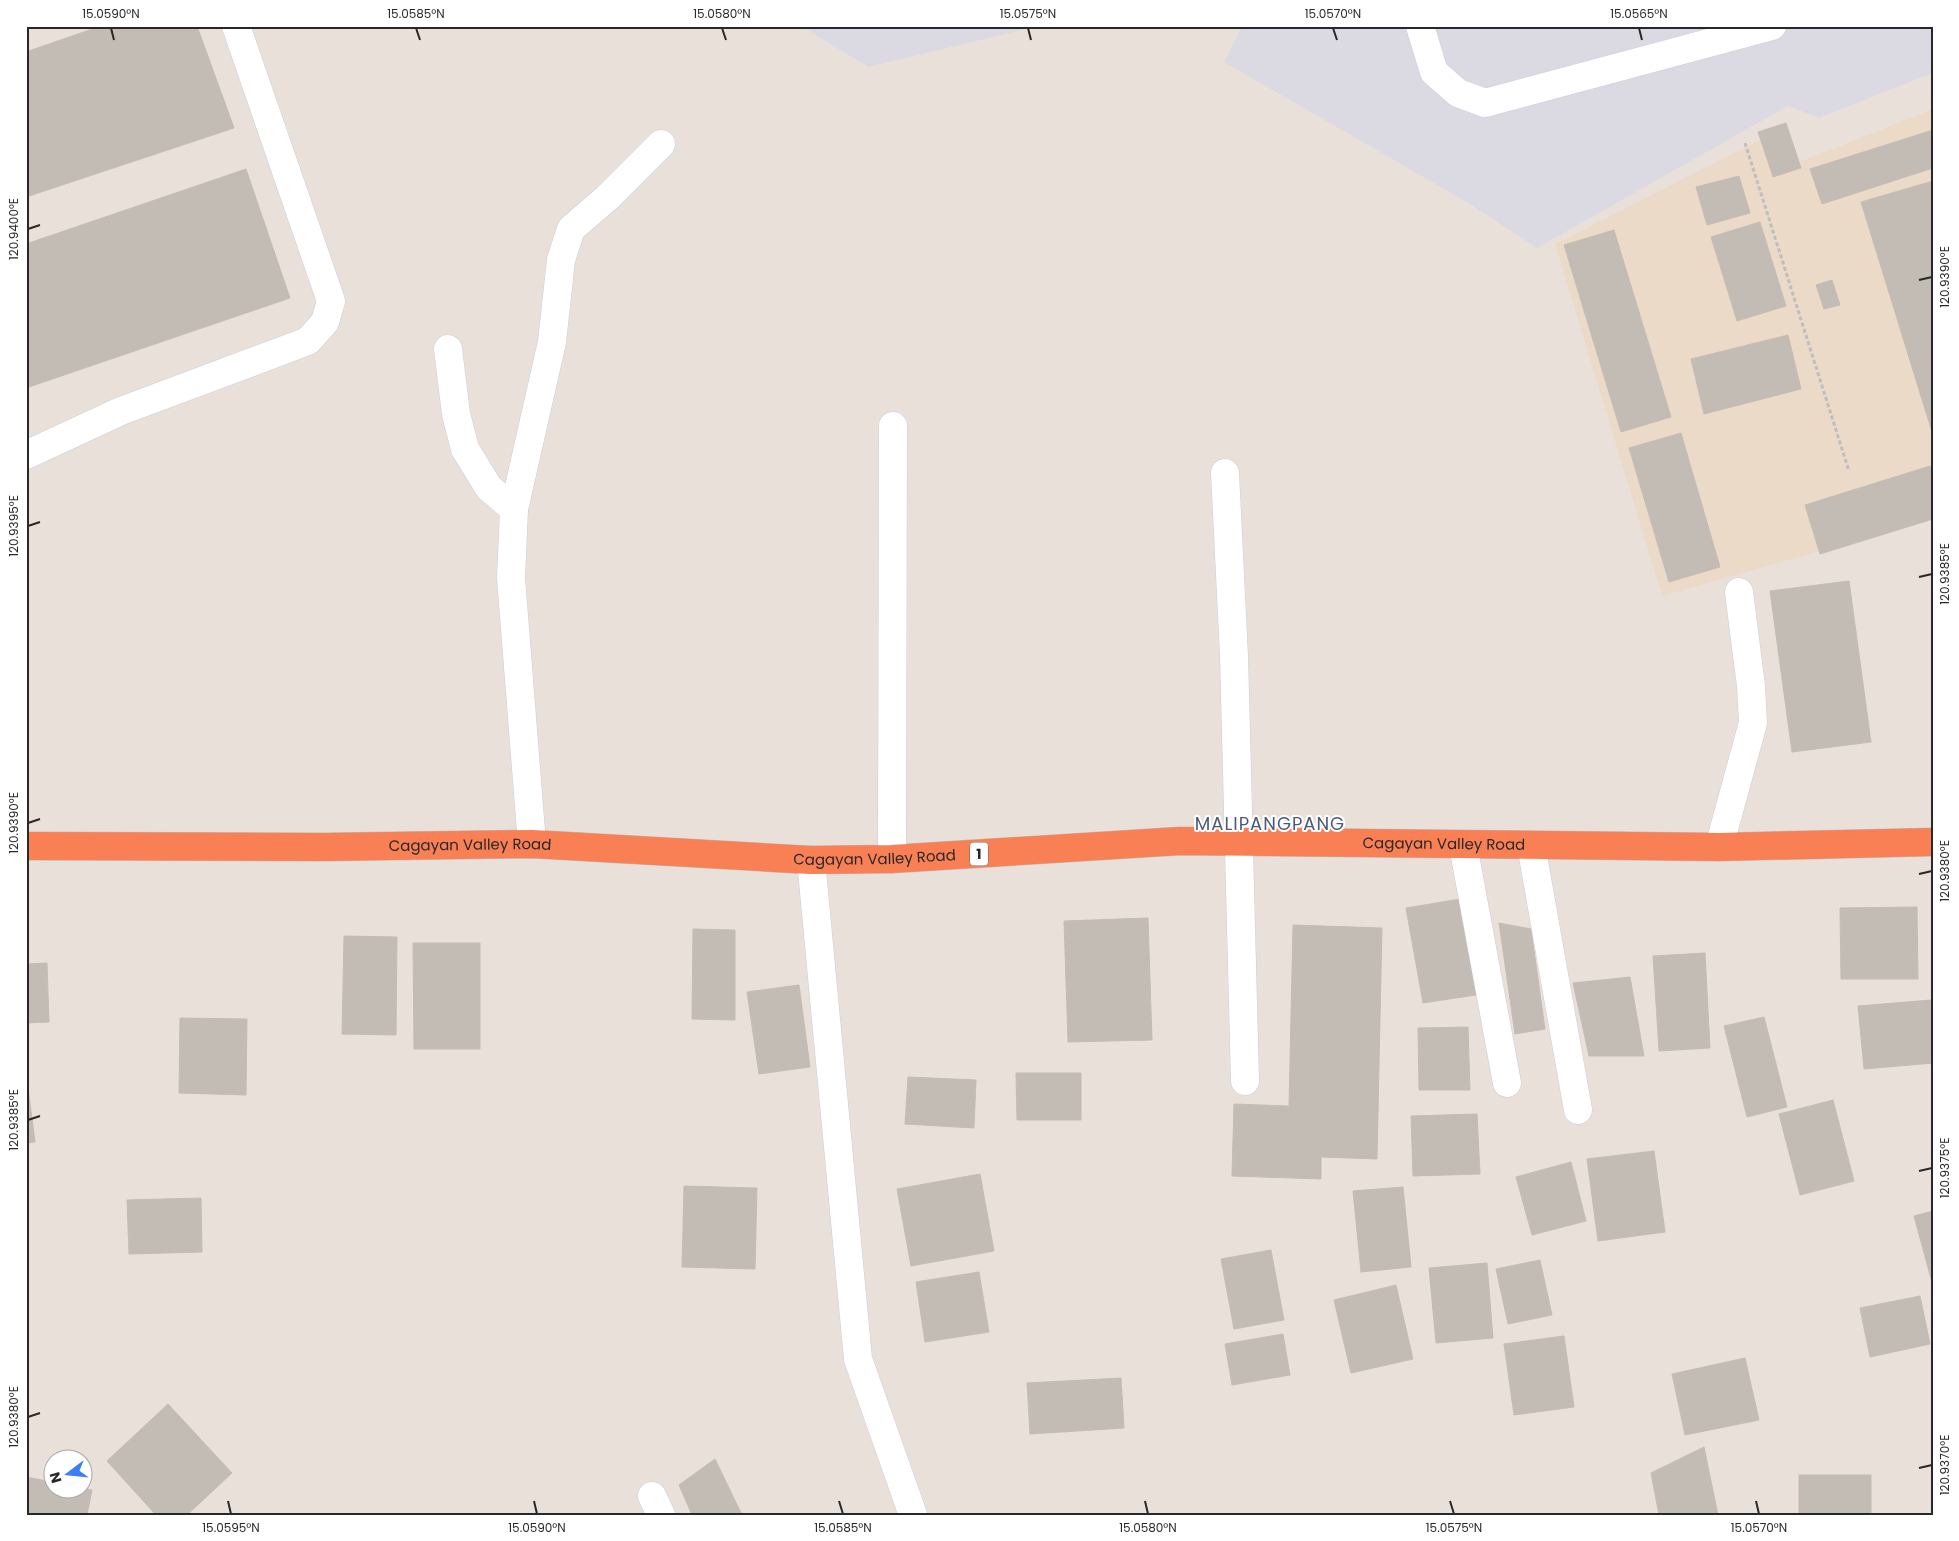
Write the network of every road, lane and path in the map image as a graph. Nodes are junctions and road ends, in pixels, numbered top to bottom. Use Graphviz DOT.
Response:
graph roads {
  1 [pos="236,26"];
  2 [pos="1420,26"];
  3 [pos="1772,26"];
  4 [pos="1745,143"];
  5 [pos="662,144"];
  6 [pos="448,349"];
  7 [pos="893,426"];
  8 [pos="26,455"];
  9 [pos="1849,471"];
  10 [pos="1225,473"];
  11 [pos="514,509"];
  12 [pos="1738,592"];
  13 [pos="1238,842"];
  14 [pos="1933,842"];
  15 [pos="532,844"];
  16 [pos="1463,844"];
  17 [pos="1531,845"];
  18 [pos="26,846"];
  19 [pos="1719,847"];
  20 [pos="892,859"];
  21 [pos="811,860"];
  22 [pos="1245,1081"];
  23 [pos="1506,1083"];
  24 [pos="1578,1110"];
  25 [pos="913,1515"];
  1 -- 8 [label="street"];
  2 -- 3 [label="street"];
  4 -- 9 [label="path"];
  5 -- 11 [label="street"];
  6 -- 11 [label="street"];
  7 -- 20 [label="street"];
  10 -- 13 [label="street"];
  11 -- 15 [label="street"];
  12 -- 19 [label="street"];
  13 -- 16 [label="highway, Cagayan Valley Road / 1"];
  13 -- 20 [label="highway, Cagayan Valley Road / 1"];
  13 -- 22 [label="street"];
  14 -- 19 [label="highway, Cagayan Valley Road / 1"];
  15 -- 18 [label="highway, Cagayan Valley Road / 1"];
  15 -- 21 [label="highway, Cagayan Valley Road / 1"];
  16 -- 17 [label="highway, Cagayan Valley Road / 1"];
  16 -- 23 [label="street"];
  17 -- 19 [label="highway, Cagayan Valley Road / 1"];
  17 -- 24 [label="street"];
  20 -- 21 [label="highway, Cagayan Valley Road / 1"];
  21 -- 25 [label="street"];
}
